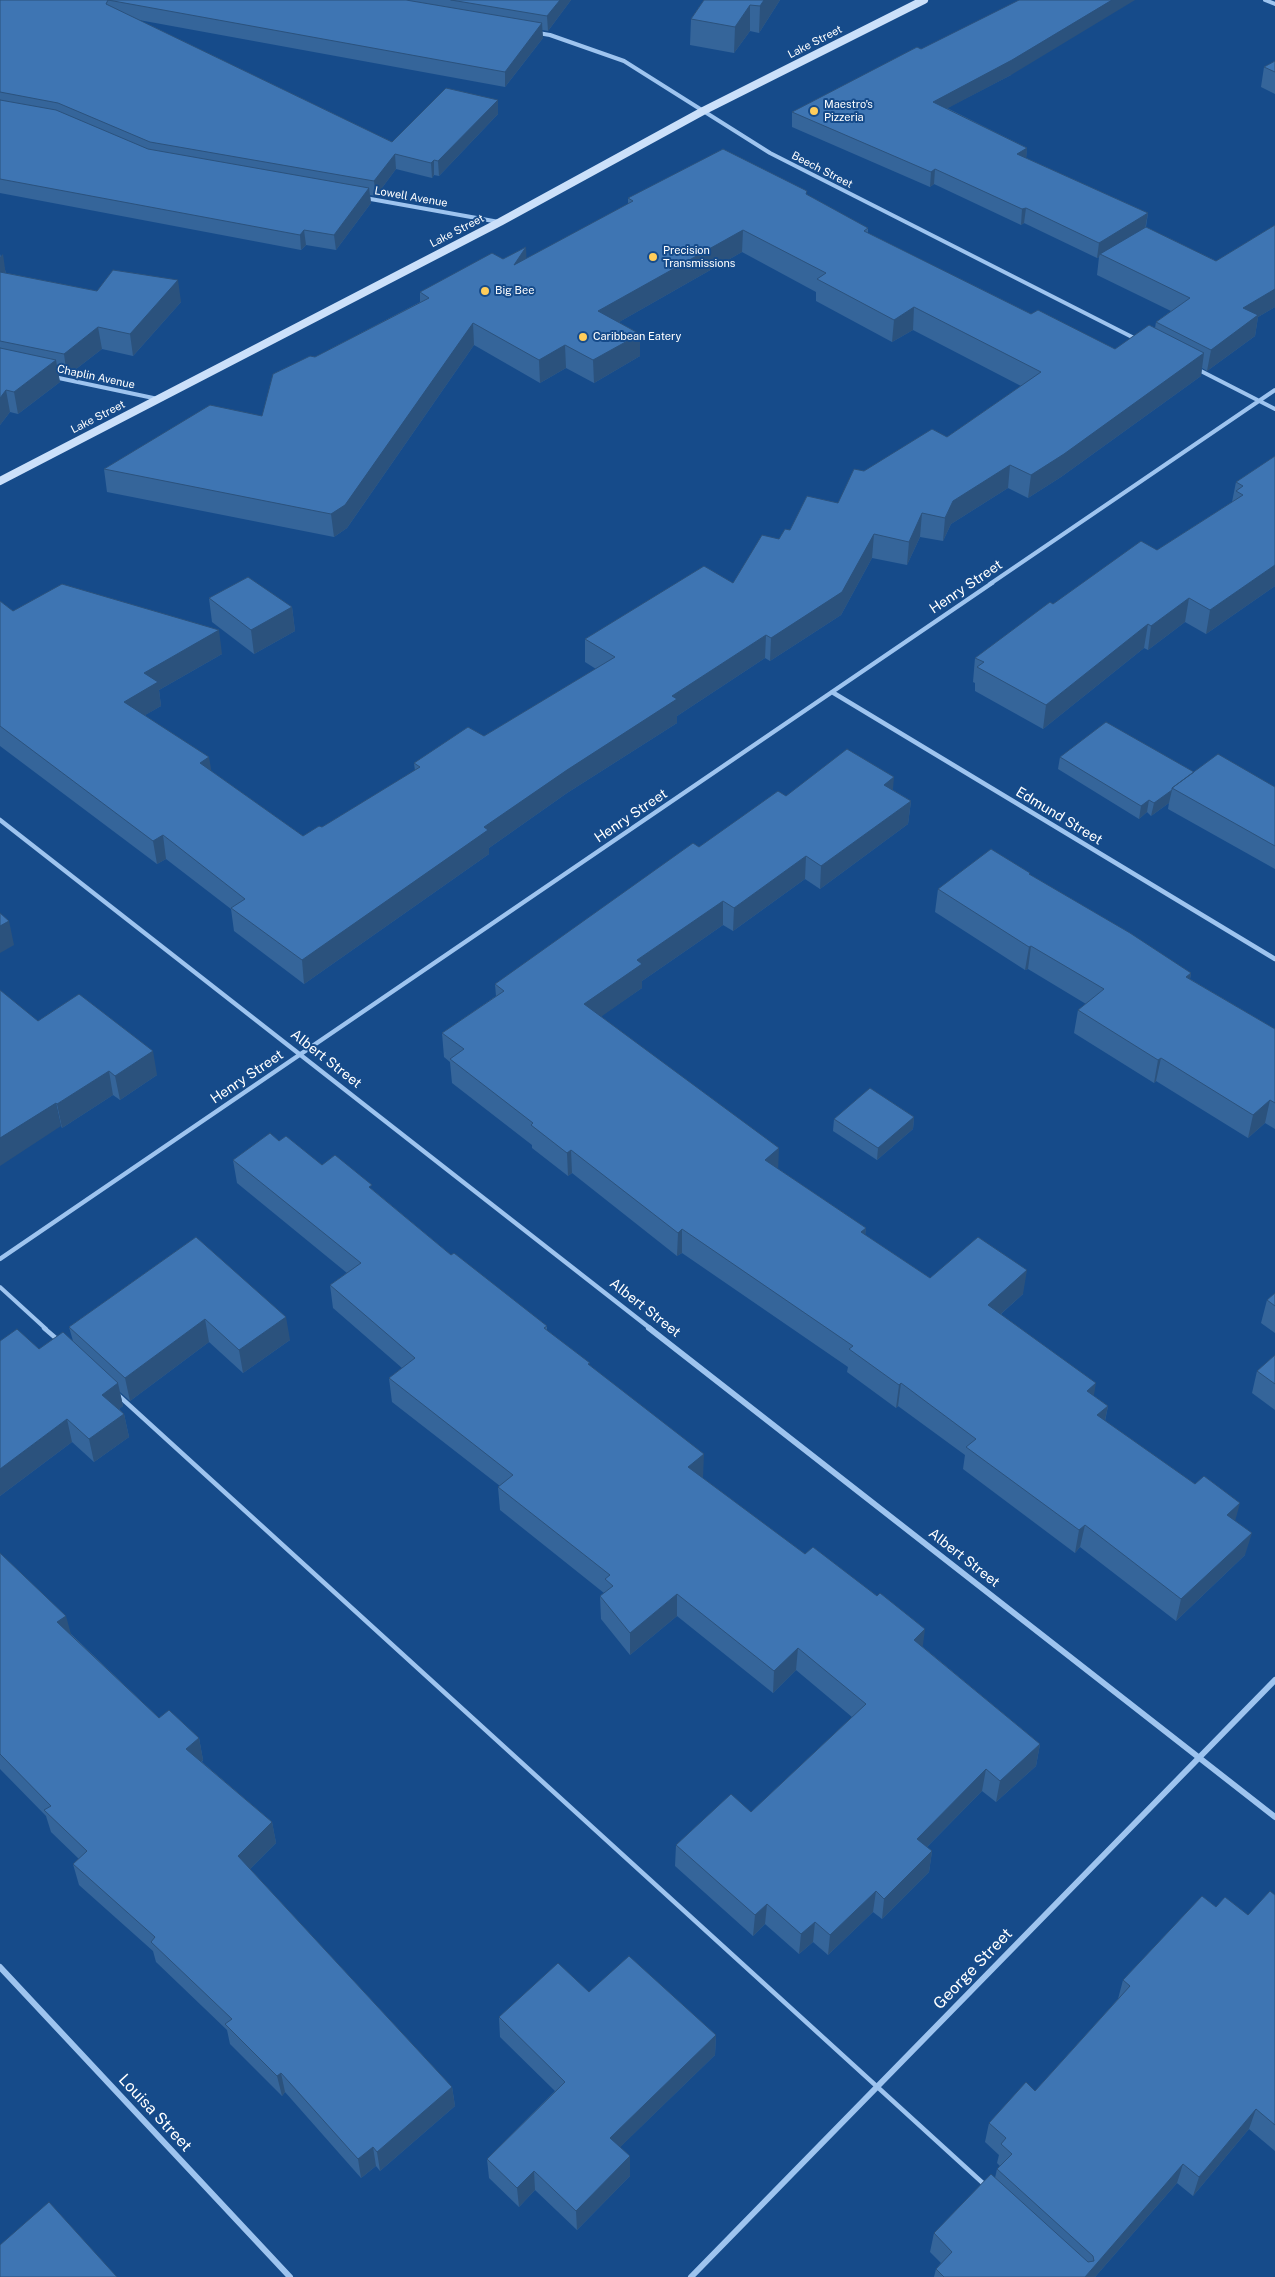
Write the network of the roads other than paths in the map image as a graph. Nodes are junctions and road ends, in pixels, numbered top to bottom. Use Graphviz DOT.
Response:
graph roads {
  1 [pos="924,0"];
  2 [pos="1265,0"];
  3 [pos="1275,4"];
  4 [pos="532,32"];
  5 [pos="703,111"];
  6 [pos="364,198"];
  7 [pos="500,222"];
  8 [pos="1144,342"];
  9 [pos="1188,365"];
  10 [pos="46,375"];
  11 [pos="1275,390"];
  12 [pos="158,399"];
  13 [pos="1259,401"];
  14 [pos="1275,409"];
  15 [pos="0,481"];
  16 [pos="832,692"];
  17 [pos="0,820"];
  18 [pos="1275,960"];
  19 [pos="300,1054"];
  20 [pos="0,1259"];
  21 [pos="0,1288"];
  22 [pos="59,1341"];
  23 [pos="111,1388"];
  24 [pos="1275,1680"];
  25 [pos="1199,1757"];
  26 [pos="1275,1816"];
  27 [pos="0,1967"];
  28 [pos="878,2086"];
  29 [pos="992,2192"];
  30 [pos="290,2277"];
  31 [pos="691,2277"];
  1 -- 5 [label="main road, Lake Street"];
  2 -- 3 [label="street"];
  4 -- 5 [label="street, Beech Street"];
  5 -- 7 [label="main road, Lake Street"];
  5 -- 8 [label="street, Beech Street"];
  6 -- 7 [label="street, Lowell Avenue"];
  7 -- 12 [label="main road, Lake Street"];
  9 -- 13 [label="street"];
  10 -- 12 [label="street, Chaplin Avenue"];
  11 -- 13 [label="street, Henry Street"];
  12 -- 15 [label="main road, Lake Street"];
  13 -- 14 [label="street"];
  13 -- 16 [label="street, Henry Street"];
  16 -- 18 [label="street, Edmund Street"];
  16 -- 19 [label="street, Henry Street"];
  17 -- 19 [label="street, Albert Street"];
  19 -- 20 [label="street, Henry Street"];
  19 -- 25 [label="street, Albert Street"];
  21 -- 22 [label="lane"];
  23 -- 28 [label="lane"];
  24 -- 25 [label="street, George Street"];
  25 -- 26 [label="street, Albert Street"];
  25 -- 28 [label="street, George Street"];
  27 -- 30 [label="street, Louisa Street"];
  28 -- 29 [label="lane"];
  28 -- 31 [label="street, George Street"];
}
